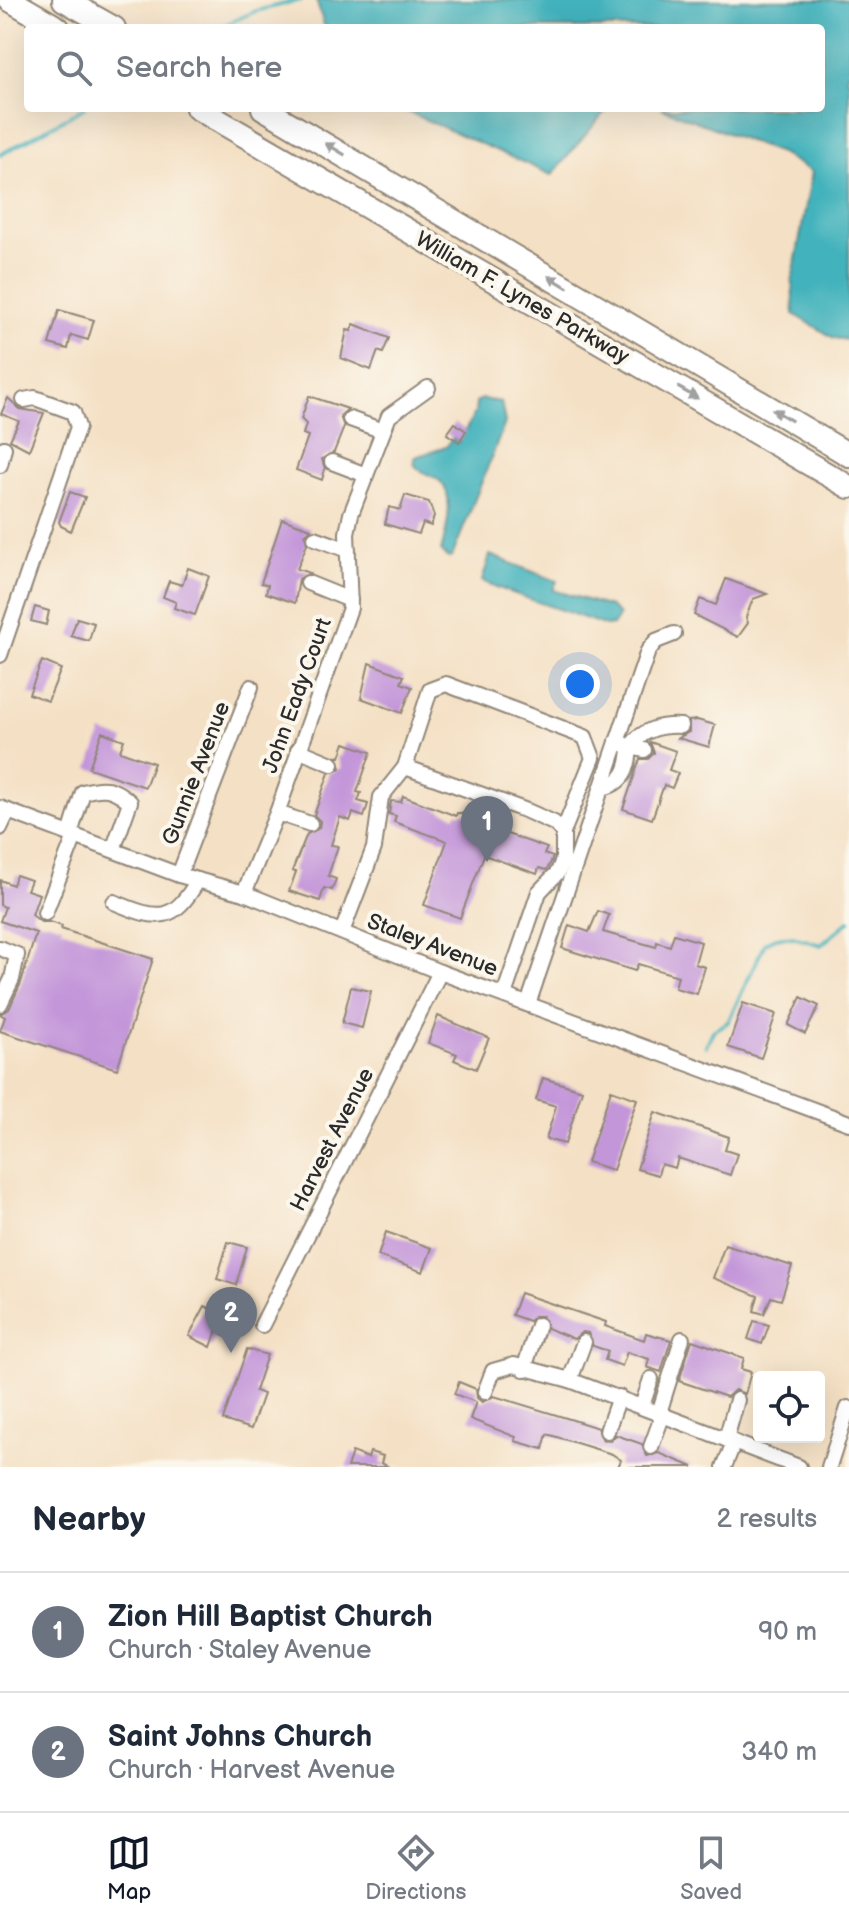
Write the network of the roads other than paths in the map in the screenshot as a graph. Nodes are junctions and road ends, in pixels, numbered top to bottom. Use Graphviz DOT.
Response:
graph roads {
  1 [pos="10,0"];
  2 [pos="64,0"];
  3 [pos="51,24"];
  4 [pos="107,24"];
  5 [pos="204,112"];
  6 [pos="270,112"];
  7 [pos="428,388"];
  8 [pos="24,400"];
  9 [pos="350,419"];
  10 [pos="383,431"];
  11 [pos="4,448"];
  12 [pos="849,455"];
  13 [pos="332,462"];
  14 [pos="0,465"];
  15 [pos="366,475"];
  16 [pos="849,487"];
  17 [pos="315,538"];
  18 [pos="348,550"];
  19 [pos="308,583"];
  20 [pos="350,600"];
  21 [pos="674,634"];
  22 [pos="0,655"];
  23 [pos="251,687"];
  24 [pos="681,726"];
  25 [pos="630,746"];
  26 [pos="298,750"];
  27 [pos="332,764"];
  28 [pos="405,767"];
  29 [pos="4,810"];
  30 [pos="277,813"];
  31 [pos="310,824"];
  32 [pos="0,828"];
  33 [pos="563,832"];
  34 [pos="73,835"];
  35 [pos="113,850"];
  36 [pos="179,875"];
  37 [pos="198,880"];
  38 [pos="244,893"];
  39 [pos="114,902"];
  40 [pos="45,913"];
  41 [pos="342,932"];
  42 [pos="0,948"];
  43 [pos="440,972"];
  44 [pos="504,995"];
  45 [pos="0,1004"];
  46 [pos="528,1004"];
  47 [pos="849,1123"];
  48 [pos="262,1325"];
  49 [pos="538,1325"];
  50 [pos="682,1339"];
  51 [pos="584,1342"];
  52 [pos="519,1367"];
  53 [pos="651,1379"];
  54 [pos="570,1380"];
  55 [pos="485,1392"];
  56 [pos="619,1397"];
  57 [pos="737,1400"];
  58 [pos="639,1405"];
  59 [pos="848,1408"];
  60 [pos="661,1413"];
  61 [pos="607,1431"];
  62 [pos="730,1440"];
  63 [pos="651,1447"];
  64 [pos="725,1467"];
  65 [pos="796,1467"];
  66 [pos="829,1467"];
  1 -- 3 [label="highway"];
  2 -- 4 [label="highway"];
  5 -- 16 [label="highway, William F. Lynes Parkway, one-way"];
  12 -- 6 [label="highway, William F. Lynes Parkway, one-way"];
  7 -- 10 [label="street, John Eady Court"];
  8 -- 22 [label="street"];
  9 -- 10 [label="street"];
  10 -- 15 [label="street, John Eady Court"];
  11 -- 14 [label="street"];
  13 -- 15 [label="street"];
  15 -- 18 [label="street, John Eady Court"];
  17 -- 18 [label="street"];
  18 -- 20 [label="street, John Eady Court"];
  19 -- 20 [label="street"];
  20 -- 26 [label="street, John Eady Court"];
  21 -- 25 [label="street"];
  23 -- 36 [label="street, Gunnie Avenue"];
  24 -- 25 [label="street"];
  25 -- 46 [label="street"];
  26 -- 27 [label="street"];
  26 -- 30 [label="street, John Eady Court"];
  28 -- 33 [label="street"];
  28 -- 33 [label="street"];
  28 -- 41 [label="street"];
  29 -- 32 [label="street"];
  29 -- 34 [label="street, Staley Avenue"];
  30 -- 31 [label="street"];
  30 -- 38 [label="street, John Eady Court"];
  33 -- 44 [label="street"];
  34 -- 35 [label="street, Staley Avenue"];
  34 -- 35 [label="street"];
  34 -- 40 [label="street"];
  35 -- 36 [label="street, Staley Avenue"];
  36 -- 37 [label="street, Staley Avenue"];
  37 -- 38 [label="street, Staley Avenue"];
  37 -- 39 [label="street"];
  38 -- 41 [label="street, Staley Avenue"];
  41 -- 43 [label="street, Staley Avenue"];
  42 -- 45 [label="street"];
  43 -- 44 [label="street, Staley Avenue"];
  43 -- 48 [label="street, Harvest Avenue"];
  44 -- 46 [label="street, Staley Avenue"];
  46 -- 47 [label="street, Staley Avenue"];
  49 -- 52 [label="street"];
  50 -- 60 [label="street"];
  51 -- 54 [label="street"];
  52 -- 54 [label="street"];
  52 -- 55 [label="street"];
  53 -- 58 [label="street"];
  54 -- 56 [label="street"];
  56 -- 58 [label="street"];
  56 -- 61 [label="street"];
  57 -- 62 [label="street"];
  58 -- 60 [label="street"];
  59 -- 66 [label="street"];
  60 -- 62 [label="street"];
  60 -- 63 [label="street"];
  62 -- 64 [label="street"];
  62 -- 65 [label="street"];
}
